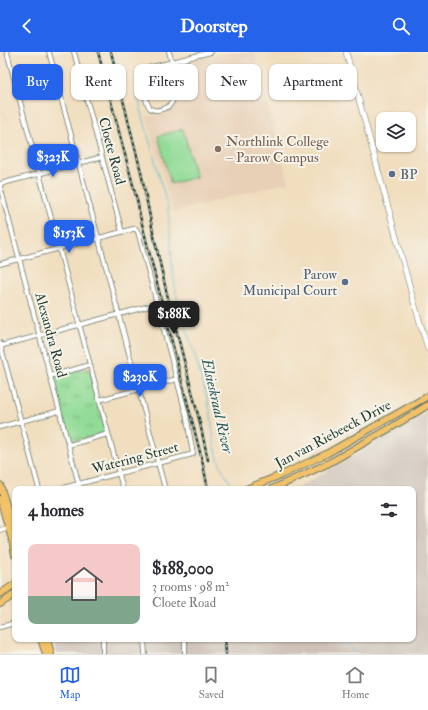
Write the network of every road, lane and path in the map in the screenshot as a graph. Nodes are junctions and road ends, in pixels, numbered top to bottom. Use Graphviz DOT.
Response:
graph roads {
  1 [pos="6,52"];
  2 [pos="49,52"];
  3 [pos="74,52"];
  4 [pos="169,52"];
  5 [pos="211,52"];
  6 [pos="346,52"];
  7 [pos="172,62"];
  8 [pos="166,64"];
  9 [pos="102,157"];
  10 [pos="78,163"];
  11 [pos="39,174"];
  12 [pos="0,185"];
  13 [pos="122,232"];
  14 [pos="98,238"];
  15 [pos="59,249"];
  16 [pos="19,259"];
  17 [pos="0,264"];
  18 [pos="157,304"];
  19 [pos="118,315"];
  20 [pos="79,325"];
  21 [pos="40,335"];
  22 [pos="0,345"];
  23 [pos="428,349"];
  24 [pos="90,365"];
  25 [pos="50,376"];
  26 [pos="177,379"];
  27 [pos="138,390"];
  28 [pos="428,396"];
  29 [pos="99,400"];
  30 [pos="428,405"];
  31 [pos="60,410"];
  32 [pos="20,421"];
  33 [pos="0,426"];
  34 [pos="108,434"];
  35 [pos="68,445"];
  36 [pos="158,463"];
  37 [pos="119,473"];
  38 [pos="79,484"];
  39 [pos="38,486"];
  40 [pos="71,486"];
  41 [pos="122,486"];
  42 [pos="163,486"];
  43 [pos="254,486"];
  44 [pos="279,486"];
  45 [pos="0,487"];
  46 [pos="0,499"];
  47 [pos="11,527"];
  48 [pos="0,530"];
  49 [pos="12,534"];
  50 [pos="12,586"];
  51 [pos="0,594"];
  52 [pos="12,596"];
  53 [pos="0,604"];
  54 [pos="12,624"];
  55 [pos="0,627"];
  56 [pos="42,642"];
  57 [pos="48,642"];
  58 [pos="103,642"];
  59 [pos="144,642"];
  60 [pos="185,642"];
  61 [pos="46,654"];
  62 [pos="51,654"];
  63 [pos="103,654"];
  64 [pos="145,654"];
  65 [pos="185,654"];
  1 -- 11 [label="street"];
  2 -- 10 [label="street"];
  3 -- 9 [label="street, Cloete Road"];
  4 -- 7 [label="street"];
  5 -- 7 [label="street"];
  6 -- 23 [label="street"];
  7 -- 8 [label="street"];
  8 -- 8 [label="street"];
  9 -- 10 [label="street"];
  9 -- 13 [label="street, Cloete Road"];
  10 -- 11 [label="street"];
  10 -- 14 [label="street"];
  11 -- 12 [label="street"];
  11 -- 15 [label="street"];
  12 -- 16 [label="street, Alexandra Road"];
  13 -- 14 [label="street"];
  13 -- 18 [label="street"];
  14 -- 15 [label="street"];
  14 -- 19 [label="street"];
  15 -- 16 [label="street"];
  15 -- 20 [label="street"];
  16 -- 17 [label="street"];
  16 -- 21 [label="street, Alexandra Road"];
  18 -- 19 [label="street"];
  18 -- 26 [label="street"];
  19 -- 20 [label="street"];
  19 -- 27 [label="street"];
  20 -- 21 [label="street"];
  20 -- 24 [label="street"];
  21 -- 22 [label="street"];
  21 -- 25 [label="street, Alexandra Road"];
  22 -- 32 [label="street"];
  24 -- 25 [label="street"];
  24 -- 29 [label="street"];
  25 -- 31 [label="street, Alexandra Road"];
  26 -- 27 [label="street"];
  26 -- 36 [label="street, Watering Street"];
  27 -- 29 [label="street"];
  27 -- 36 [label="street"];
  28 -- 43 [label="main road, Jan van Riebeeck Drive"];
  29 -- 34 [label="street"];
  30 -- 44 [label="main road, Jan van Riebeeck Drive"];
  31 -- 32 [label="street"];
  31 -- 35 [label="street, Alexandra Road"];
  32 -- 33 [label="street"];
  32 -- 39 [label="street"];
  34 -- 35 [label="street"];
  34 -- 37 [label="street"];
  35 -- 38 [label="street, Alexandra Road"];
  36 -- 37 [label="street, Watering Street"];
  36 -- 42 [label="street"];
  37 -- 38 [label="street, Watering Street"];
  37 -- 41 [label="street"];
  38 -- 40 [label="street, Watering Street"];
  45 -- 47 [label="main road"];
  46 -- 47 [label="main road"];
  47 -- 48 [label="street"];
  47 -- 49 [label="main road"];
  50 -- 51 [label="main road"];
  52 -- 53 [label="main road"];
  54 -- 55 [label="street"];
  56 -- 61 [label="main road"];
  57 -- 62 [label="main road"];
  58 -- 63 [label="street"];
  59 -- 64 [label="street"];
  60 -- 65 [label="street"];
}
